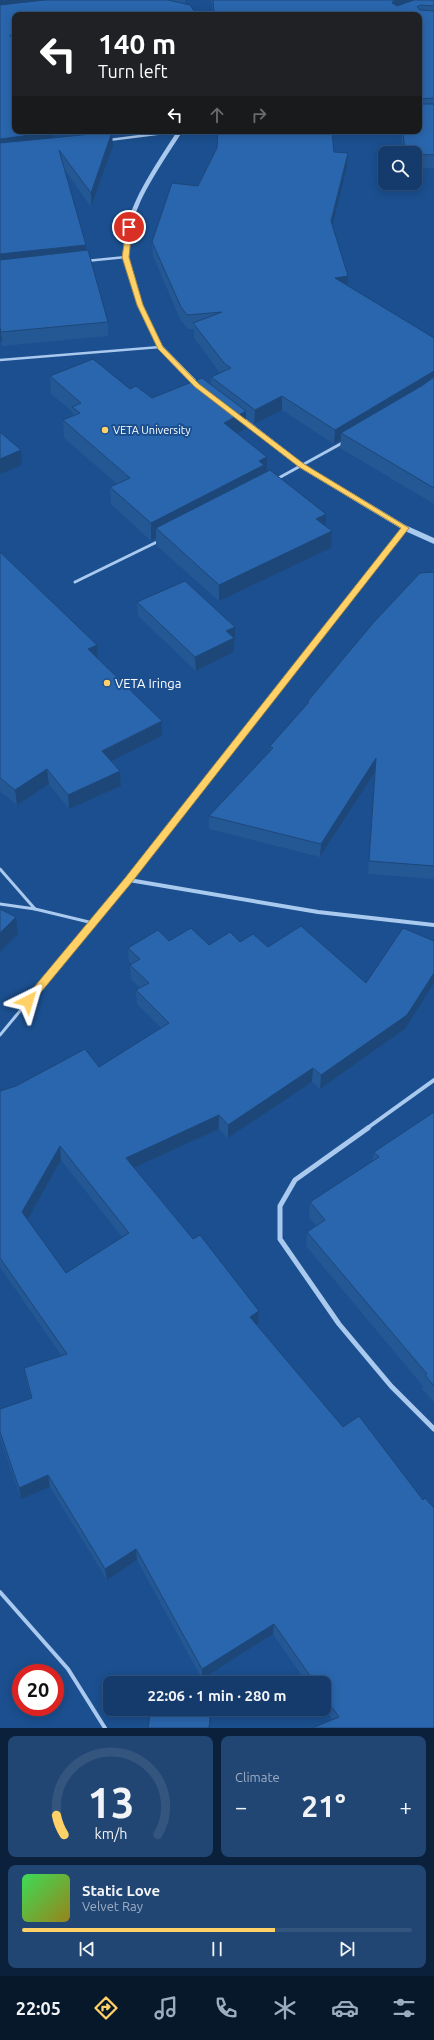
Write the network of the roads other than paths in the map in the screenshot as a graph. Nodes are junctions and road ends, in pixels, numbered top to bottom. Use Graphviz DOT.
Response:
graph roads {
  1 [pos="157,134"];
  2 [pos="178,134"];
  3 [pos="104,141"];
  4 [pos="126,257"];
  5 [pos="78,262"];
  6 [pos="160,347"];
  7 [pos="0,360"];
  8 [pos="203,390"];
  9 [pos="234,414"];
  10 [pos="349,439"];
  11 [pos="302,466"];
  12 [pos="269,484"];
  13 [pos="405,528"];
  14 [pos="168,537"];
  15 [pos="434,541"];
  16 [pos="75,582"];
  17 [pos="0,869"];
  18 [pos="129,880"];
  19 [pos="0,904"];
  20 [pos="35,910"];
  21 [pos="93,923"];
  22 [pos="434,925"];
  23 [pos="0,1035"];
  24 [pos="434,1080"];
  25 [pos="434,1429"];
  26 [pos="0,1592"];
  27 [pos="105,1728"];
  1 -- 3 [label="street"];
  2 -- 4 [label="street"];
  4 -- 5 [label="street"];
  4 -- 6 [label="street"];
  6 -- 7 [label="lane"];
  6 -- 8 [label="street"];
  9 -- 11 [label="street"];
  10 -- 11 [label="street"];
  11 -- 12 [label="street"];
  11 -- 13 [label="street"];
  13 -- 15 [label="street"];
  13 -- 18 [label="lane"];
  14 -- 16 [label="street"];
  17 -- 20 [label="lane"];
  18 -- 21 [label="lane"];
  18 -- 22 [label="street"];
  19 -- 20 [label="lane"];
  20 -- 21 [label="lane"];
  21 -- 23 [label="lane"];
  24 -- 25 [label="street"];
  26 -- 27 [label="lane"];
}
